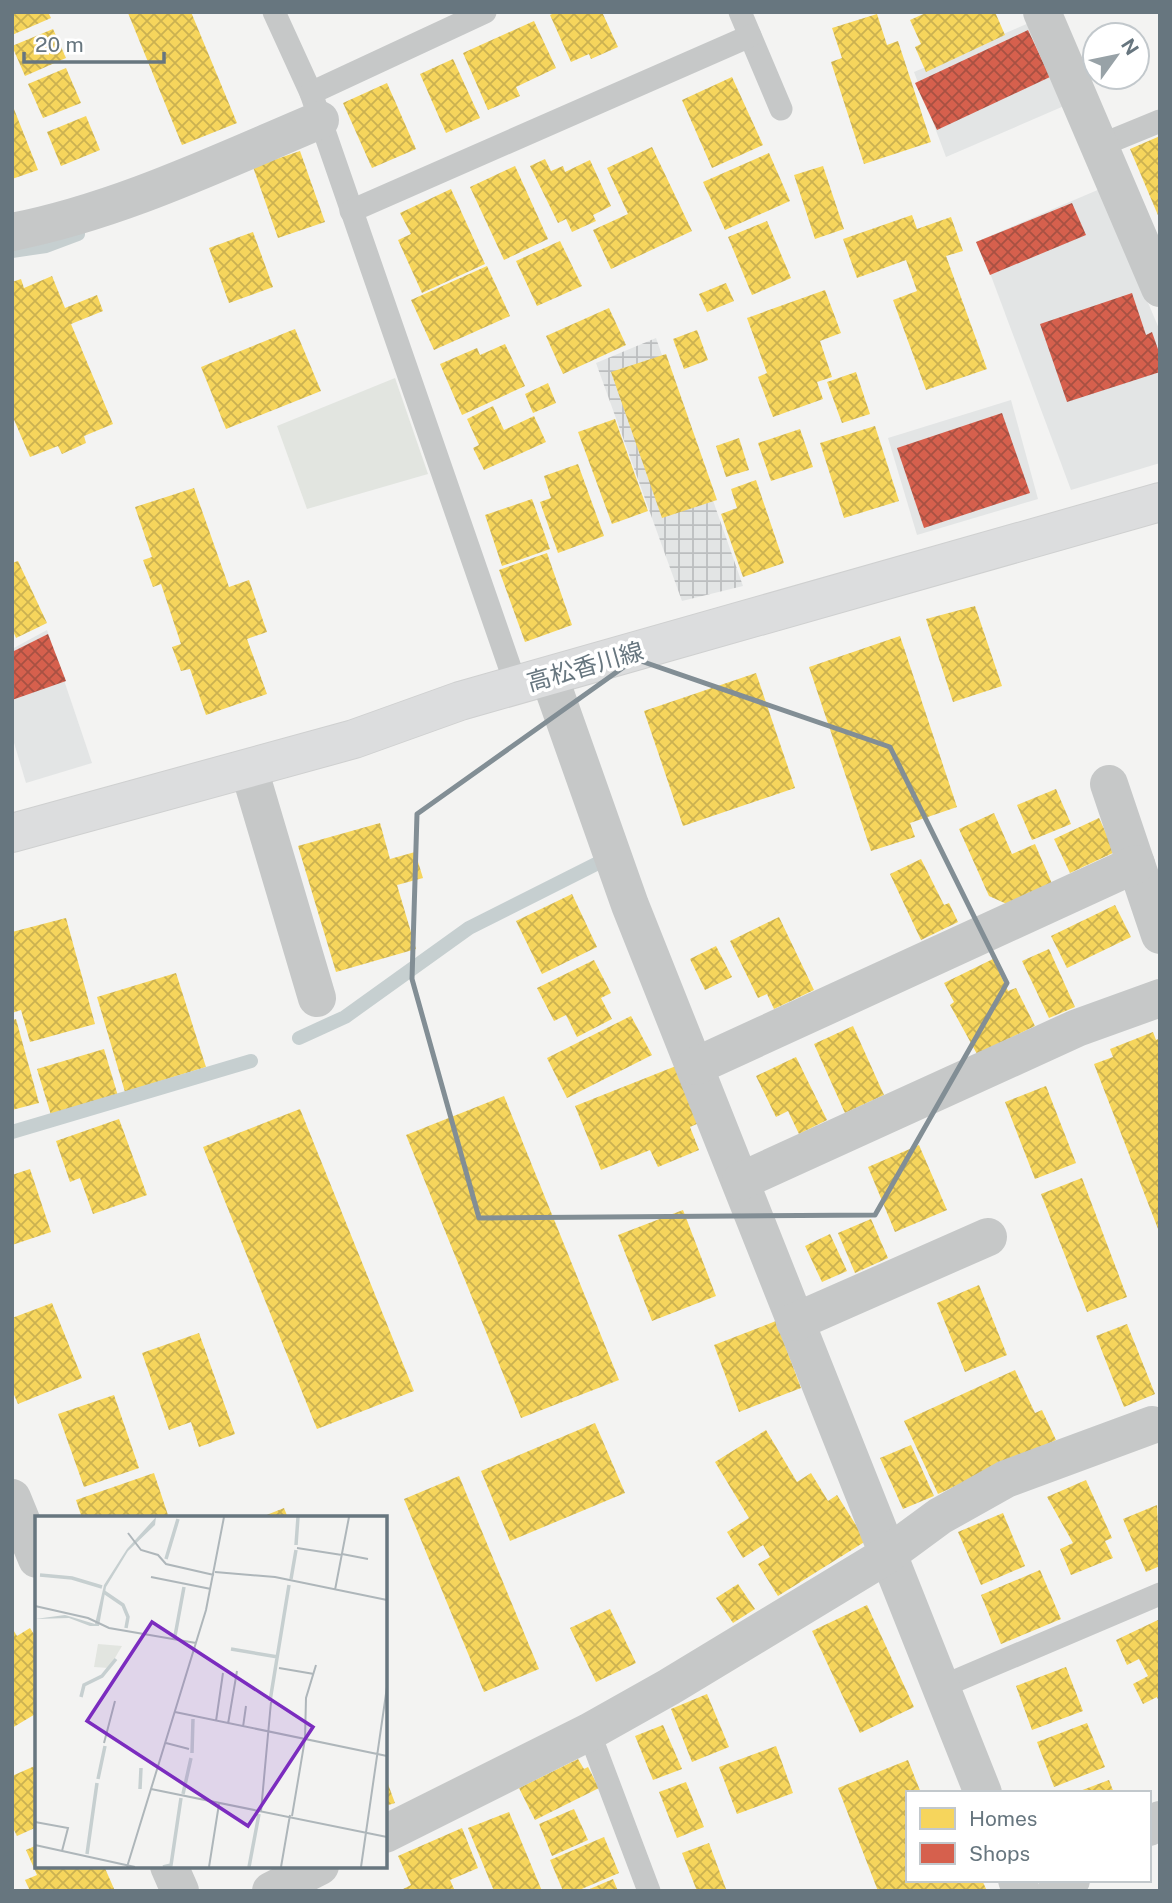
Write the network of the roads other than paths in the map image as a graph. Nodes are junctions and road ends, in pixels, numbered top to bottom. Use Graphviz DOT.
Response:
graph roads {
  1 [pos="274,12"];
  2 [pos="485,12"];
  3 [pos="740,12"];
  4 [pos="1042,12"];
  5 [pos="750,36"];
  6 [pos="315,106"];
  7 [pos="781,109"];
  8 [pos="1160,121"];
  9 [pos="1100,146"];
  10 [pos="351,211"];
  11 [pos="12,233"];
  12 [pos="1160,288"];
  13 [pos="1160,502"];
  14 [pos="533,681"];
  15 [pos="249,769"];
  16 [pos="1109,784"];
  17 [pos="12,833"];
  18 [pos="1136,864"];
  19 [pos="1160,935"];
  20 [pos="317,998"];
  21 [pos="1160,998"];
  22 [pos="696,1066"];
  23 [pos="741,1181"];
  24 [pos="988,1237"];
  25 [pos="795,1322"];
  26 [pos="1152,1425"];
  27 [pos="12,1498"];
  28 [pos="26,1550"];
  29 [pos="887,1555"];
  30 [pos="1160,1594"];
  31 [pos="941,1687"];
  32 [pos="589,1732"];
  33 [pos="982,1791"];
  34 [pos="387,1833"];
  35 [pos="170,1868"];
  36 [pos="316,1868"];
  37 [pos="180,1891"];
  38 [pos="271,1891"];
  39 [pos="649,1891"];
  1 -- 6 [label="lane"];
  2 -- 6 [label="lane"];
  3 -- 5 [label="lane"];
  4 -- 9 [label="street"];
  5 -- 7 [label="lane"];
  5 -- 10 [label="lane"];
  6 -- 10 [label="lane"];
  6 -- 11 [label="street"];
  8 -- 9 [label="lane"];
  9 -- 12 [label="street"];
  10 -- 14 [label="lane"];
  13 -- 14 [label="main road, 高松香川線"];
  14 -- 15 [label="main road, 高松香川線"];
  14 -- 22 [label="street"];
  15 -- 17 [label="main road, 高松香川線"];
  15 -- 20 [label="street"];
  16 -- 18 [label="street"];
  18 -- 19 [label="street"];
  18 -- 22 [label="street"];
  21 -- 23 [label="street"];
  22 -- 23 [label="street"];
  23 -- 25 [label="street"];
  24 -- 25 [label="street"];
  25 -- 29 [label="street"];
  26 -- 29 [label="street"];
  27 -- 28 [label="street"];
  29 -- 31 [label="street"];
  29 -- 32 [label="street"];
  30 -- 31 [label="lane"];
  31 -- 33 [label="street"];
  32 -- 34 [label="street"];
  32 -- 39 [label="lane"];
  35 -- 37 [label="street"];
  36 -- 38 [label="street"];
}
